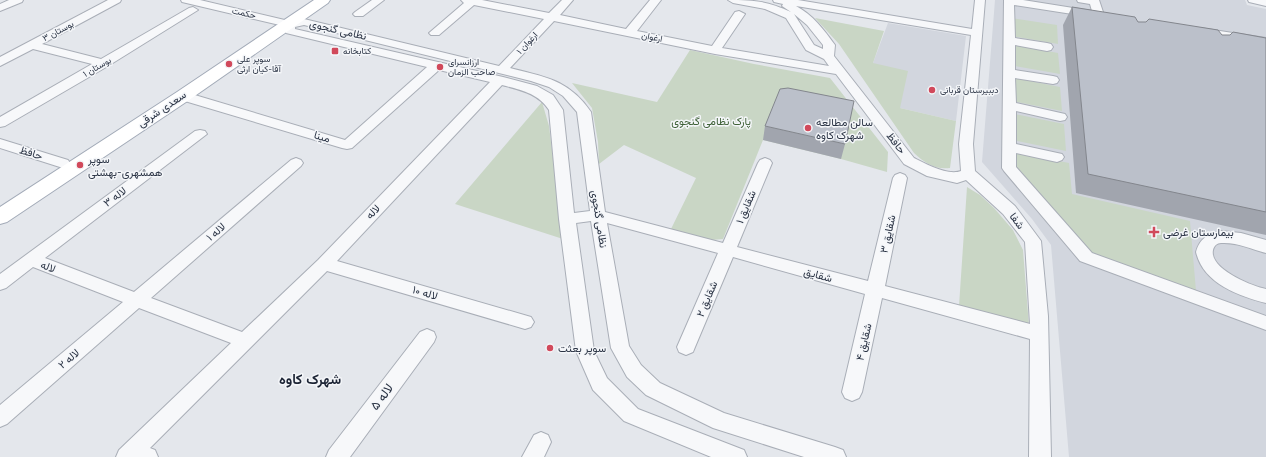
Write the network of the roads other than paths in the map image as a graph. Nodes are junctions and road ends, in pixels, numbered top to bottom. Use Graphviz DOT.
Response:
graph roads {
  1 [pos="18,0"];
  2 [pos="116,0"];
  3 [pos="310,0"];
  4 [pos="323,0"];
  5 [pos="379,0"];
  6 [pos="470,0"];
  7 [pos="568,0"];
  8 [pos="656,0"];
  9 [pos="733,0"];
  10 [pos="772,0"];
  11 [pos="778,0"];
  12 [pos="980,0"];
  13 [pos="1082,0"];
  14 [pos="1253,0"];
  15 [pos="1264,3"];
  16 [pos="244,4"];
  17 [pos="190,5"];
  18 [pos="0,8"];
  19 [pos="232,10"];
  20 [pos="359,14"];
  21 [pos="739,14"];
  22 [pos="1098,15"];
  23 [pos="552,17"];
  24 [pos="1113,17"];
  25 [pos="284,22"];
  26 [pos="1190,30"];
  27 [pos="435,33"];
  28 [pos="630,33"];
  29 [pos="977,34"];
  30 [pos="1009,40"];
  31 [pos="1266,42"];
  32 [pos="31,45"];
  33 [pos="1047,47"];
  34 [pos="714,50"];
  35 [pos="828,56"];
  36 [pos="0,62"];
  37 [pos="104,63"];
  38 [pos="436,66"];
  39 [pos="839,71"];
  40 [pos="1009,73"];
  41 [pos="501,74"];
  42 [pos="1053,80"];
  43 [pos="183,96"];
  44 [pos="1009,106"];
  45 [pos="1060,117"];
  46 [pos="0,123"];
  47 [pos="200,134"];
  48 [pos="0,143"];
  49 [pos="1009,147"];
  50 [pos="1057,157"];
  51 [pos="63,162"];
  52 [pos="296,163"];
  53 [pos="765,163"];
  54 [pos="968,173"];
  55 [pos="900,178"];
  56 [pos="0,204"];
  57 [pos="598,215"];
  58 [pos="0,217"];
  59 [pos="567,219"];
  60 [pos="1266,247"];
  61 [pos="727,251"];
  62 [pos="31,260"];
  63 [pos="324,264"];
  64 [pos="0,283"];
  65 [pos="876,291"];
  66 [pos="1266,296"];
  67 [pos="137,301"];
  68 [pos="525,322"];
  69 [pos="1266,323"];
  70 [pos="1039,334"];
  71 [pos="427,337"];
  72 [pos="245,341"];
  73 [pos="686,347"];
  74 [pos="852,392"];
  75 [pos="0,418"];
  76 [pos="136,455"];
  77 [pos="337,457"];
  78 [pos="736,457"];
  79 [pos="835,457"];
  80 [pos="1040,457"];
  1 -- 18 [label="street"];
  2 -- 32 [label="street, بوستان ۳"];
  3 -- 25 [label="main road, سعدی شرقی"];
  4 -- 25 [label="main road, سعدی شرقی"];
  5 -- 20 [label="street"];
  6 -- 23 [label="street, ارغوان"];
  6 -- 27 [label="street"];
  7 -- 23 [label="street, ارغوان ۱"];
  8 -- 28 [label="street"];
  9 -- 35 [label="street, حافظ"];
  10 -- 35 [label="street, حافظ"];
  11 -- 29 [label="street"];
  12 -- 29 [label="street"];
  13 -- 22 [label="street"];
  14 -- 15 [label="street"];
  16 -- 19 [label="street"];
  17 -- 19 [label="street, حکمت"];
  17 -- 37 [label="street, بوستان ۱"];
  19 -- 25 [label="street, حکمت"];
  21 -- 34 [label="street"];
  22 -- 24 [label="street"];
  22 -- 30 [label="street"];
  23 -- 28 [label="street, ارغوان"];
  23 -- 41 [label="street, ارغوان ۱"];
  25 -- 38 [label="street, نظامی گنجوی"];
  25 -- 41 [label="street, نظامی گنجوی"];
  25 -- 43 [label="main road, سعدی شرقی"];
  25 -- 51 [label="main road, سعدی شرقی"];
  26 -- 31 [label="street"];
  28 -- 34 [label="street, ارغوان"];
  29 -- 54 [label="street"];
  30 -- 33 [label="street"];
  30 -- 40 [label="street"];
  32 -- 36 [label="street, بوستان ۳"];
  32 -- 37 [label="street"];
  34 -- 39 [label="street, ارغوان"];
  35 -- 39 [label="street, حافظ"];
  37 -- 46 [label="street, بوستان ۱"];
  38 -- 41 [label="street, نظامی گنجوی"];
  38 -- 43 [label="street, مینا"];
  39 -- 54 [label="street, حافظ"];
  40 -- 42 [label="street"];
  40 -- 44 [label="street"];
  41 -- 57 [label="street, نظامی گنجوی"];
  41 -- 59 [label="street, نظامی گنجوی"];
  41 -- 63 [label="street, لاله"];
  43 -- 58 [label="main road, سعدی شرقی"];
  44 -- 45 [label="street"];
  44 -- 49 [label="street"];
  47 -- 62 [label="street, لاله ۳"];
  48 -- 51 [label="street, حافظ"];
  49 -- 50 [label="street"];
  49 -- 69 [label="street"];
  51 -- 56 [label="main road, سعدی شرقی"];
  52 -- 67 [label="street, لاله ۱"];
  53 -- 61 [label="street, شقایق ۱"];
  54 -- 70 [label="street, شفا"];
  55 -- 65 [label="street, شقایق ۳"];
  57 -- 59 [label="street"];
  57 -- 61 [label="street, شقایق"];
  57 -- 79 [label="street, نظامی گنجوی"];
  59 -- 78 [label="street, نظامی گنجوی"];
  60 -- 66 [label="street"];
  61 -- 65 [label="street, شقایق"];
  61 -- 73 [label="street, شقایق ۲"];
  62 -- 64 [label="street, لاله ۳"];
  62 -- 67 [label="street, لاله"];
  63 -- 68 [label="street, لاله ۱۰"];
  63 -- 72 [label="street, لاله"];
  65 -- 70 [label="street, شقایق"];
  65 -- 74 [label="street, شقایق ۴"];
  67 -- 72 [label="street, لاله"];
  67 -- 75 [label="street, لاله ۲"];
  70 -- 80 [label="street, شفا"];
  71 -- 77 [label="street, لاله ۵"];
  72 -- 76 [label="street, لاله"];
}
